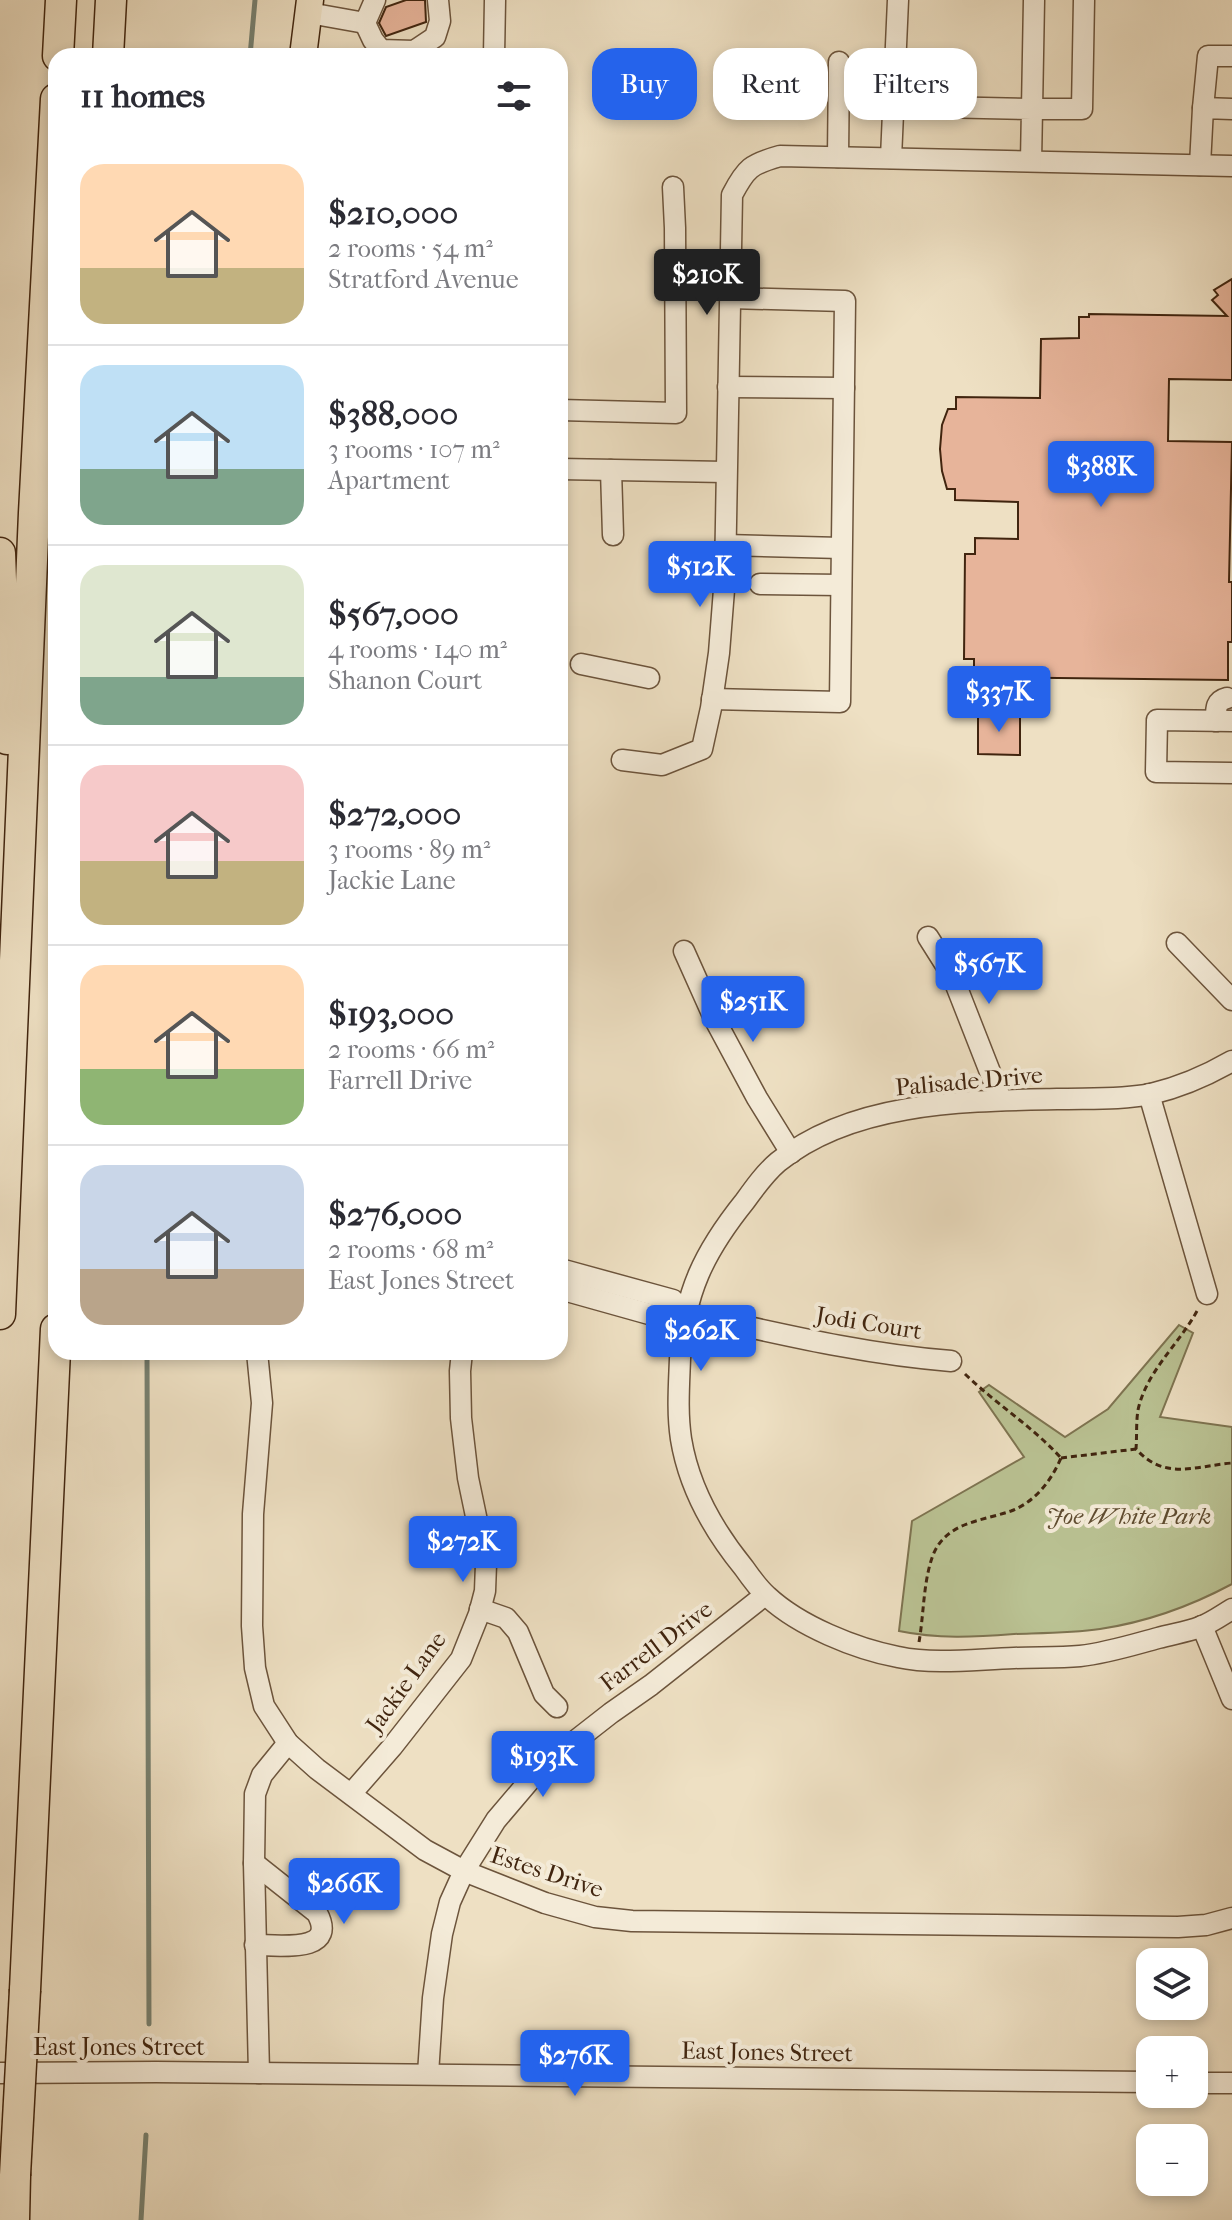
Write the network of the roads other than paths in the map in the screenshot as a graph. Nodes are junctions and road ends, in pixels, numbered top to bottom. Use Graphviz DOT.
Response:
graph roads {
  1 [pos="61,0"];
  2 [pos="111,0"];
  3 [pos="375,0"];
  4 [pos="438,0"];
  5 [pos="495,0"];
  6 [pos="898,0"];
  7 [pos="1034,0"];
  8 [pos="1084,0"];
  9 [pos="310,6"];
  10 [pos="355,14"];
  11 [pos="58,48"];
  12 [pos="108,48"];
  13 [pos="304,48"];
  14 [pos="379,48"];
  15 [pos="418,48"];
  16 [pos="494,48"];
  17 [pos="895,48"];
  18 [pos="1232,56"];
  19 [pos="839,62"];
  20 [pos="977,108"];
  21 [pos="1203,108"];
  22 [pos="1032,109"];
  23 [pos="1232,109"];
  24 [pos="892,120"];
  25 [pos="838,157"];
  26 [pos="891,158"];
  27 [pos="1031,161"];
  28 [pos="1200,165"];
  29 [pos="1232,166"];
  30 [pos="673,187"];
  31 [pos="48,261"];
  32 [pos="730,298"];
  33 [pos="728,387"];
  34 [pos="844,388"];
  35 [pos="568,410"];
  36 [pos="568,469"];
  37 [pos="611,470"];
  38 [pos="725,472"];
  39 [pos="613,535"];
  40 [pos="725,545"];
  41 [pos="841,548"];
  42 [pos="0,553"];
  43 [pos="760,584"];
  44 [pos="841,585"];
  45 [pos="581,664"];
  46 [pos="649,678"];
  47 [pos="1227,698"];
  48 [pos="712,699"];
  49 [pos="1224,721"];
  50 [pos="622,760"];
  51 [pos="1232,773"];
  52 [pos="928,937"];
  53 [pos="1177,943"];
  54 [pos="14,949"];
  55 [pos="684,951"];
  56 [pos="1232,1000"];
  57 [pos="1232,1061"];
  58 [pos="1149,1094"];
  59 [pos="1001,1100"];
  60 [pos="791,1153"];
  61 [pos="568,1271"];
  62 [pos="568,1291"];
  63 [pos="1207,1294"];
  64 [pos="685,1313"];
  65 [pos="0,1314"];
  66 [pos="55,1360"];
  67 [pos="258,1360"];
  68 [pos="461,1360"];
  69 [pos="951,1361"];
  70 [pos="765,1595"];
  71 [pos="480,1609"];
  72 [pos="1232,1609"];
  73 [pos="1202,1626"];
  74 [pos="1232,1699"];
  75 [pos="557,1707"];
  76 [pos="288,1743"];
  77 [pos="351,1794"];
  78 [pos="254,1863"];
  79 [pos="464,1871"];
  80 [pos="1232,1918"];
  81 [pos="255,1945"];
  82 [pos="0,2073"];
  83 [pos="259,2073"];
  84 [pos="428,2074"];
  85 [pos="1136,2082"];
  86 [pos="1208,2083"];
  87 [pos="1232,2083"];
  88 [pos="14,2220"];
  1 -- 11 [label="highway"];
  2 -- 12 [label="highway"];
  3 -- 10 [label="street"];
  4 -- 15 [label="street"];
  5 -- 16 [label="street"];
  6 -- 17 [label="street"];
  7 -- 22 [label="street"];
  8 -- 22 [label="street"];
  9 -- 10 [label="street"];
  9 -- 13 [label="main road"];
  10 -- 14 [label="street"];
  18 -- 21 [label="street"];
  19 -- 25 [label="street"];
  20 -- 22 [label="street"];
  21 -- 23 [label="street"];
  21 -- 28 [label="street"];
  22 -- 27 [label="street"];
  24 -- 26 [label="street"];
  25 -- 26 [label="street"];
  25 -- 32 [label="street"];
  26 -- 27 [label="street"];
  27 -- 28 [label="street"];
  28 -- 29 [label="street"];
  30 -- 35 [label="street"];
  31 -- 54 [label="highway"];
  32 -- 33 [label="street"];
  32 -- 34 [label="street"];
  33 -- 34 [label="street"];
  33 -- 38 [label="street"];
  34 -- 41 [label="street"];
  36 -- 37 [label="street"];
  37 -- 38 [label="street"];
  37 -- 39 [label="street"];
  38 -- 40 [label="street"];
  40 -- 41 [label="street"];
  40 -- 48 [label="street"];
  41 -- 44 [label="street"];
  42 -- 54 [label="highway"];
  43 -- 44 [label="street"];
  44 -- 48 [label="street"];
  45 -- 46 [label="street"];
  47 -- 49 [label="street"];
  48 -- 50 [label="street"];
  49 -- 51 [label="street"];
  52 -- 59 [label="street"];
  53 -- 56 [label="street"];
  54 -- 65 [label="highway"];
  55 -- 60 [label="street"];
  57 -- 58 [label="street, Palisade Drive"];
  58 -- 59 [label="street, Palisade Drive"];
  58 -- 63 [label="street"];
  59 -- 60 [label="street, Palisade Drive"];
  60 -- 64 [label="street, Palisade Drive"];
  61 -- 64 [label="street, Jodi Court"];
  62 -- 64 [label="street, Jodi Court"];
  64 -- 69 [label="street, Jodi Court"];
  64 -- 70 [label="street, Palisade Drive"];
  66 -- 88 [label="highway, bridge"];
  67 -- 76 [label="street, Estes Drive"];
  68 -- 71 [label="street, Jackie Lane"];
  70 -- 73 [label="street, Palisade Drive"];
  70 -- 79 [label="street, Farrell Drive"];
  71 -- 75 [label="street"];
  71 -- 77 [label="street, Jackie Lane"];
  72 -- 73 [label="street, Palisade Drive"];
  73 -- 74 [label="street"];
  76 -- 77 [label="street, Estes Drive"];
  76 -- 78 [label="street"];
  77 -- 79 [label="street, Estes Drive"];
  78 -- 81 [label="street"];
  78 -- 81 [label="street"];
  79 -- 80 [label="street, Estes Drive"];
  79 -- 84 [label="street, Farrell Drive"];
  81 -- 83 [label="street"];
  82 -- 83 [label="street, East Jones Street"];
  83 -- 84 [label="street, East Jones Street"];
  84 -- 85 [label="street, East Jones Street"];
  86 -- 87 [label="street"];
}
